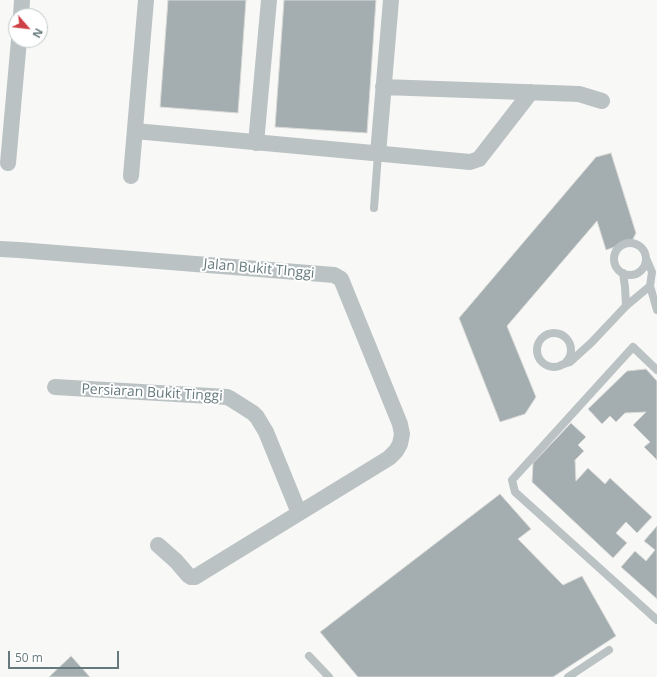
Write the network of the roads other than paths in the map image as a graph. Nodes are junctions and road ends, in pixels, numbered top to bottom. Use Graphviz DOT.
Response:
graph roads {
  1 [pos="146,0"];
  2 [pos="269,0"];
  3 [pos="391,0"];
  4 [pos="18,48"];
  5 [pos="383,87"];
  6 [pos="531,92"];
  7 [pos="602,101"];
  8 [pos="135,131"];
  9 [pos="256,143"];
  10 [pos="378,154"];
  11 [pos="8,163"];
  12 [pos="131,176"];
  13 [pos="374,208"];
  14 [pos="0,249"];
  15 [pos="646,258"];
  16 [pos="623,273"];
  17 [pos="650,286"];
  18 [pos="626,306"];
  19 [pos="657,310"];
  20 [pos="591,344"];
  21 [pos="571,348"];
  22 [pos="561,365"];
  23 [pos="657,370"];
  24 [pos="55,388"];
  25 [pos="300,513"];
  26 [pos="158,545"];
  27 [pos="657,620"];
  28 [pos="609,650"];
  29 [pos="309,656"];
  30 [pos="330,677"];
  31 [pos="568,677"];
  1 -- 8 [label="street"];
  2 -- 9 [label="street"];
  3 -- 5 [label="street"];
  4 -- 11 [label="street"];
  5 -- 6 [label="street"];
  5 -- 10 [label="street"];
  6 -- 7 [label="street"];
  6 -- 10 [label="street"];
  8 -- 9 [label="street"];
  8 -- 12 [label="street"];
  9 -- 10 [label="street"];
  10 -- 13 [label="lane"];
  14 -- 25 [label="street, Jalan Bukit TInggi"];
  15 -- 16 [label="lane"];
  15 -- 16 [label="lane"];
  15 -- 17 [label="lane"];
  16 -- 18 [label="lane"];
  17 -- 18 [label="lane"];
  17 -- 19 [label="lane"];
  18 -- 20 [label="lane"];
  20 -- 21 [label="lane"];
  20 -- 22 [label="lane"];
  21 -- 22 [label="lane"];
  21 -- 22 [label="lane"];
  23 -- 27 [label="lane"];
  24 -- 25 [label="street, Persiaran Bukit Tinggi"];
  25 -- 26 [label="street"];
  28 -- 31 [label="lane"];
  29 -- 30 [label="lane"];
}
